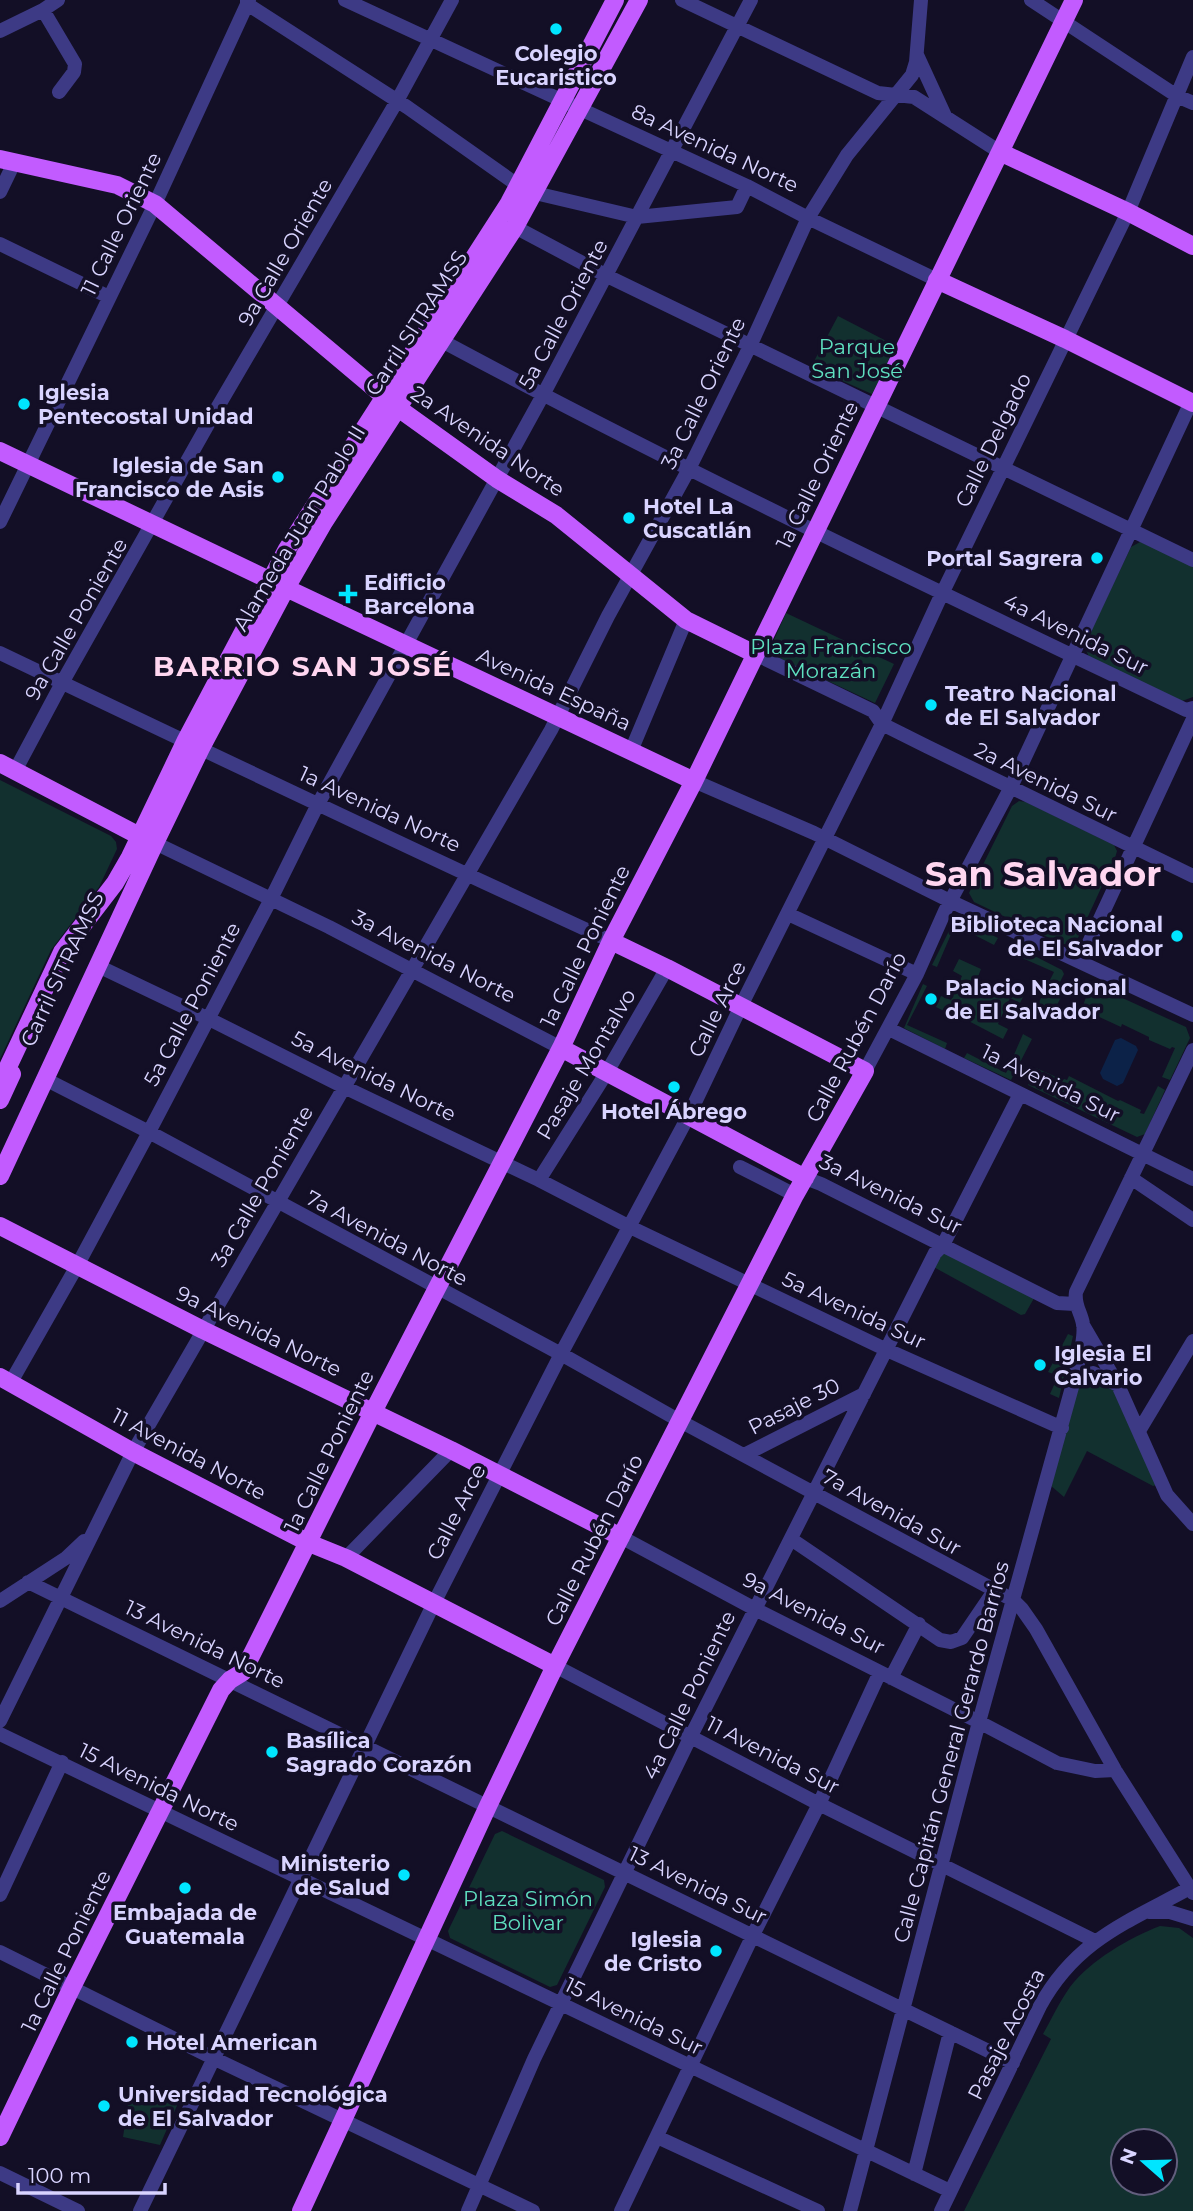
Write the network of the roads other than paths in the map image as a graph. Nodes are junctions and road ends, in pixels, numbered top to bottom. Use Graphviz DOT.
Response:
graph roads {
  1 [pos="58,0"];
  2 [pos="345,0"];
  3 [pos="452,0"];
  4 [pos="639,0"];
  5 [pos="682,0"];
  6 [pos="751,0"];
  7 [pos="920,0"];
  8 [pos="1031,0"];
  9 [pos="1074,0"];
  10 [pos="248,1"];
  11 [pos="622,3"];
  12 [pos="43,10"];
  13 [pos="1063,22"];
  14 [pos="737,27"];
  15 [pos="0,31"];
  16 [pos="430,39"];
  17 [pos="917,55"];
  18 [pos="1193,57"];
  19 [pos="59,92"];
  20 [pos="896,95"];
  21 [pos="1177,96"];
  22 [pos="397,101"];
  23 [pos="1193,103"];
  24 [pos="571,106"];
  25 [pos="946,117"];
  26 [pos="670,151"];
  27 [pos="1000,152"];
  28 [pos="7,161"];
  29 [pos="747,186"];
  30 [pos="527,189"];
  31 [pos="0,192"];
  32 [pos="155,204"];
  33 [pos="1128,212"];
  34 [pos="637,217"];
  35 [pos="808,218"];
  36 [pos="515,227"];
  37 [pos="0,244"];
  38 [pos="1193,246"];
  39 [pos="607,275"];
  40 [pos="937,280"];
  41 [pos="109,297"];
  42 [pos="277,306"];
  43 [pos="1065,339"];
  44 [pos="442,341"];
  45 [pos="751,344"];
  46 [pos="543,395"];
  47 [pos="1192,401"];
  48 [pos="391,403"];
  49 [pos="876,406"];
  50 [pos="0,451"];
  51 [pos="28,464"];
  52 [pos="1002,468"];
  53 [pos="690,469"];
  54 [pos="497,479"];
  55 [pos="0,522"];
  56 [pos="153,525"];
  57 [pos="1132,530"];
  58 [pos="814,533"];
  59 [pos="1193,560"];
  60 [pos="630,576"];
  61 [pos="277,584"];
  62 [pos="942,593"];
  63 [pos="686,620"];
  64 [pos="406,644"];
  65 [pos="0,653"];
  66 [pos="755,654"];
  67 [pos="1073,656"];
  68 [pos="62,683"];
  69 [pos="1193,708"];
  70 [pos="558,717"];
  71 [pos="1193,719"];
  72 [pos="882,724"];
  73 [pos="194,744"];
  74 [pos="631,751"];
  75 [pos="8,767"];
  76 [pos="694,781"];
  77 [pos="1011,787"];
  78 [pos="317,806"];
  79 [pos="825,839"];
  80 [pos="147,840"];
  81 [pos="1133,847"];
  82 [pos="467,875"];
  83 [pos="1193,876"];
  84 [pos="129,880"];
  85 [pos="271,899"];
  86 [pos="950,901"];
  87 [pos="788,914"];
  88 [pos="611,942"];
  89 [pos="1080,962"];
  90 [pos="98,966"];
  91 [pos="667,968"];
  92 [pos="412,970"];
  93 [pos="917,974"];
  94 [pos="741,1006"];
  95 [pos="1193,1015"];
  96 [pos="207,1018"];
  97 [pos="889,1028"];
  98 [pos="561,1048"];
  99 [pos="1193,1050"];
  100 [pos="866,1071"];
  101 [pos="607,1072"];
  102 [pos="45,1079"];
  103 [pos="0,1084"];
  104 [pos="344,1087"];
  105 [pos="1020,1094"];
  106 [pos="0,1100"];
  107 [pos="689,1115"];
  108 [pos="149,1132"];
  109 [pos="0,1154"];
  110 [pos="1144,1154"];
  111 [pos="501,1163"];
  112 [pos="740,1167"];
  113 [pos="0,1176"];
  114 [pos="805,1178"];
  115 [pos="1131,1178"];
  116 [pos="1193,1179"];
  117 [pos="539,1180"];
  118 [pos="795,1195"];
  119 [pos="276,1203"];
  120 [pos="1193,1220"];
  121 [pos="0,1226"];
  122 [pos="630,1227"];
  123 [pos="943,1245"];
  124 [pos="77,1266"];
  125 [pos="749,1284"];
  126 [pos="436,1289"];
  127 [pos="1075,1304"];
  128 [pos="1083,1325"];
  129 [pos="203,1331"];
  130 [pos="1193,1341"];
  131 [pos="887,1350"];
  132 [pos="561,1354"];
  133 [pos="6,1380"];
  134 [pos="1074,1380"];
  135 [pos="1118,1385"];
  136 [pos="864,1394"];
  137 [pos="373,1412"];
  138 [pos="680,1421"];
  139 [pos="1062,1427"];
  140 [pos="1139,1431"];
  141 [pos="451,1450"];
  142 [pos="134,1452"];
  143 [pos="744,1455"];
  144 [pos="499,1474"];
  145 [pos="814,1493"];
  146 [pos="1193,1524"];
  147 [pos="95,1528"];
  148 [pos="621,1537"];
  149 [pos="790,1539"];
  150 [pos="309,1543"];
  151 [pos="346,1558"];
  152 [pos="28,1582"];
  153 [pos="994,1591"];
  154 [pos="61,1597"];
  155 [pos="1013,1600"];
  156 [pos="0,1601"];
  157 [pos="433,1605"];
  158 [pos="755,1609"];
  159 [pos="919,1625"];
  160 [pos="555,1666"];
  161 [pos="885,1675"];
  162 [pos="230,1680"];
  163 [pos="0,1721"];
  164 [pos="979,1721"];
  165 [pos="0,1734"];
  166 [pos="690,1738"];
  167 [pos="364,1746"];
  168 [pos="62,1762"];
  169 [pos="1115,1770"];
  170 [pos="819,1804"];
  171 [pos="488,1806"];
  172 [pos="161,1812"];
  173 [pos="941,1863"];
  174 [pos="626,1873"];
  175 [pos="299,1879"];
  176 [pos="1192,1891"];
  177 [pos="0,1895"];
  178 [pos="1147,1912"];
  179 [pos="1193,1919"];
  180 [pos="753,1936"];
  181 [pos="427,1940"];
  182 [pos="1094,1941"];
  183 [pos="0,1952"];
  184 [pos="72,1987"];
  185 [pos="561,2004"];
  186 [pos="903,2009"];
  187 [pos="950,2032"];
  188 [pos="215,2059"];
  189 [pos="1013,2063"];
  190 [pos="691,2067"];
  191 [pos="344,2120"];
  192 [pos="0,2137"];
  193 [pos="657,2137"];
  194 [pos="867,2151"];
  195 [pos="0,2173"];
  196 [pos="914,2174"];
  197 [pos="480,2186"];
  198 [pos="950,2191"];
  199 [pos="78,2211"];
  200 [pos="140,2211"];
  201 [pos="301,2211"];
  202 [pos="468,2211"];
  203 [pos="533,2211"];
  204 [pos="621,2211"];
  205 [pos="818,2211"];
  206 [pos="849,2211"];
  207 [pos="941,2211"];
  1 -- 12 [label="street"];
  2 -- 16 [label="street, 8a Avenida Norte"];
  3 -- 16 [label="street, 9a Calle Oriente"];
  4 -- 24 [label="main road, Alameda Juan Pablo II"];
  5 -- 14 [label="street"];
  6 -- 14 [label="street, 5a Calle Oriente"];
  7 -- 17 [label="street"];
  8 -- 13 [label="street"];
  9 -- 13 [label="main road, 1a Calle Oriente"];
  10 -- 22 [label="street"];
  10 -- 32 [label="street, 11 Calle Oriente"];
  11 -- 24 [label="main road, Carril SITRAMSS"];
  12 -- 15 [label="street"];
  12 -- 19 [label="street"];
  13 -- 21 [label="street"];
  13 -- 27 [label="main road, 1a Calle Oriente"];
  14 -- 20 [label="street"];
  14 -- 26 [label="street, 5a Calle Oriente"];
  16 -- 22 [label="street, 9a Calle Oriente"];
  16 -- 24 [label="street, 8a Avenida Norte"];
  17 -- 20 [label="street, 3a Calle Oriente"];
  17 -- 25 [label="street"];
  18 -- 21 [label="street, Calle Delgado"];
  20 -- 25 [label="street"];
  20 -- 35 [label="street, 3a Calle Oriente"];
  21 -- 23 [label="street"];
  21 -- 33 [label="street, Calle Delgado"];
  22 -- 30 [label="street"];
  22 -- 42 [label="street, 9a Calle Oriente"];
  24 -- 26 [label="street, 8a Avenida Norte"];
  24 -- 30 [label="main road, Alameda Juan Pablo II"];
  24 -- 48 [label="main road, Carril SITRAMSS"];
  25 -- 27 [label="street"];
  26 -- 29 [label="street, 8a Avenida Norte"];
  26 -- 34 [label="street, 5a Calle Oriente"];
  27 -- 33 [label="main road"];
  27 -- 40 [label="main road, 1a Calle Oriente"];
  28 -- 31 [label="street"];
  28 -- 32 [label="main road, 2a Avenida Norte"];
  29 -- 34 [label="street"];
  29 -- 35 [label="street, 8a Avenida Norte"];
  30 -- 34 [label="street"];
  30 -- 36 [label="main road, Alameda Juan Pablo II"];
  30 -- 48 [label="main road, Alameda Juan Pablo II"];
  32 -- 41 [label="street, 11 Calle Oriente"];
  32 -- 42 [label="main road, 2a Avenida Norte"];
  33 -- 38 [label="main road"];
  33 -- 43 [label="street, Calle Delgado"];
  34 -- 39 [label="street, 5a Calle Oriente"];
  35 -- 40 [label="street, 8a Avenida Norte"];
  35 -- 45 [label="street, 3a Calle Oriente"];
  36 -- 39 [label="street"];
  36 -- 44 [label="main road, Alameda Juan Pablo II"];
  37 -- 41 [label="street"];
  39 -- 45 [label="street"];
  39 -- 46 [label="street, 5a Calle Oriente"];
  40 -- 43 [label="main road, 8a Avenida Norte"];
  40 -- 49 [label="main road, 1a Calle Oriente"];
  41 -- 51 [label="street, 11 Calle Oriente"];
  42 -- 48 [label="main road, 2a Avenida Norte"];
  42 -- 56 [label="street, 9a Calle Oriente"];
  43 -- 47 [label="main road, 8a Avenida Norte"];
  43 -- 52 [label="street, Calle Delgado"];
  44 -- 46 [label="street, 4a Avenida Sur"];
  44 -- 48 [label="main road, Alameda Juan Pablo II"];
  45 -- 49 [label="street"];
  45 -- 53 [label="street, 3a Calle Oriente"];
  46 -- 53 [label="street, 4a Avenida Sur"];
  46 -- 54 [label="street, 5a Calle Oriente"];
  47 -- 57 [label="street, Calle Rubén Darío"];
  48 -- 54 [label="main road, 2a Avenida Norte"];
  48 -- 61 [label="main road, Alameda Juan Pablo II"];
  49 -- 52 [label="street"];
  49 -- 58 [label="main road, 1a Calle Oriente"];
  50 -- 51 [label="main road, Avenida España"];
  51 -- 55 [label="street, 11 Calle Oriente"];
  51 -- 56 [label="main road, Avenida España"];
  52 -- 57 [label="street"];
  52 -- 62 [label="street, Calle Delgado"];
  53 -- 58 [label="street, 4a Avenida Sur"];
  53 -- 60 [label="street, 3a Calle Oriente"];
  54 -- 60 [label="main road, 2a Avenida Norte"];
  54 -- 64 [label="street, 5a Calle Oriente"];
  56 -- 61 [label="main road, Avenida España"];
  56 -- 68 [label="street, 9a Calle Poniente"];
  57 -- 59 [label="street"];
  57 -- 67 [label="street, Calle Rubén Darío"];
  58 -- 62 [label="street, 4a Avenida Sur"];
  58 -- 66 [label="main road, 1a Calle Oriente"];
  60 -- 63 [label="main road, 2a Avenida Norte"];
  60 -- 70 [label="street, 3a Calle Oriente"];
  61 -- 64 [label="main road, Avenida España"];
  61 -- 73 [label="main road, Alameda Juan Pablo II"];
  62 -- 67 [label="street, 4a Avenida Sur"];
  62 -- 72 [label="street, Calle Delgado"];
  63 -- 66 [label="main road, 2a Avenida Norte"];
  63 -- 74 [label="street"];
  64 -- 70 [label="main road, Avenida España"];
  64 -- 78 [label="street, 5a Calle Poniente"];
  65 -- 68 [label="street, 1a Avenida Norte"];
  66 -- 72 [label="street, 2a Avenida Norte"];
  66 -- 76 [label="main road, 1a Calle Oriente"];
  67 -- 69 [label="street, 4a Avenida Sur"];
  67 -- 77 [label="street, Calle Rubén Darío"];
  68 -- 73 [label="street, 1a Avenida Norte"];
  68 -- 75 [label="street, 9a Calle Poniente"];
  70 -- 74 [label="main road, Avenida España"];
  70 -- 82 [label="street, 3a Calle Poniente"];
  71 -- 81 [label="street"];
  72 -- 77 [label="street, 2a Avenida Sur"];
  72 -- 79 [label="street, Calle Delgado"];
  73 -- 78 [label="street, 1a Avenida Norte"];
  73 -- 80 [label="main road, Alameda Juan Pablo II"];
  74 -- 76 [label="main road, Avenida España"];
  75 -- 80 [label="main road"];
  76 -- 79 [label="street, Avenida España"];
  76 -- 88 [label="main road, 1a Calle Poniente"];
  77 -- 81 [label="street, 2a Avenida Sur"];
  77 -- 86 [label="street, Calle Rubén Darío"];
  78 -- 82 [label="street, 1a Avenida Norte"];
  78 -- 85 [label="street, 5a Calle Poniente"];
  79 -- 86 [label="street, Avenida España"];
  79 -- 87 [label="street, Calle Arce"];
  80 -- 84 [label="main road, Carril SITRAMSS"];
  80 -- 85 [label="street, 3a Avenida Norte"];
  80 -- 90 [label="main road, Alameda Juan Pablo II"];
  80 -- 103 [label="main road, Alameda Juan Pablo II"];
  81 -- 83 [label="street, 2a Avenida Sur"];
  81 -- 89 [label="street"];
  82 -- 88 [label="street, 1a Avenida Norte"];
  82 -- 92 [label="street, 3a Calle Poniente"];
  84 -- 106 [label="main road, Carril SITRAMSS"];
  84 -- 109 [label="main road, Carril SITRAMSS"];
  85 -- 92 [label="street, 3a Avenida Norte"];
  85 -- 96 [label="street, 5a Calle Poniente"];
  86 -- 89 [label="street, Avenida España"];
  86 -- 93 [label="street, Calle Rubén Darío"];
  87 -- 93 [label="street"];
  87 -- 94 [label="street, Calle Arce"];
  88 -- 91 [label="main road, 1a Avenida Norte"];
  88 -- 98 [label="main road, 1a Calle Poniente"];
  89 -- 95 [label="street, Avenida España"];
  90 -- 96 [label="street, 5a Avenida Norte"];
  90 -- 102 [label="main road, Alameda Juan Pablo II"];
  91 -- 94 [label="main road, 1a Avenida Norte"];
  91 -- 101 [label="street, Pasaje Montalvo"];
  92 -- 98 [label="street, 3a Avenida Norte"];
  92 -- 104 [label="street, 3a Calle Poniente"];
  93 -- 97 [label="street, Calle Rubén Darío"];
  94 -- 100 [label="main road"];
  94 -- 107 [label="street, Calle Arce"];
  96 -- 104 [label="street, 5a Avenida Norte"];
  96 -- 108 [label="street, 5a Calle Poniente"];
  97 -- 100 [label="street, Calle Rubén Darío"];
  97 -- 105 [label="street, 1a Avenida Sur"];
  98 -- 101 [label="main road, 3a Avenida Norte"];
  98 -- 111 [label="main road, 1a Calle Poniente"];
  99 -- 110 [label="street"];
  100 -- 114 [label="main road, Calle Rubén Darío"];
  101 -- 107 [label="main road, 3a Avenida Norte"];
  101 -- 117 [label="street, Pasaje Montalvo"];
  102 -- 108 [label="street, 7a Avenida Norte"];
  102 -- 113 [label="main road, Alameda Juan Pablo II"];
  104 -- 111 [label="street, 5a Avenida Norte"];
  104 -- 119 [label="street, 3a Calle Poniente"];
  105 -- 110 [label="street, 1a Avenida Sur"];
  105 -- 123 [label="street, 4a Calle Poniente"];
  107 -- 114 [label="main road, 3a Avenida Sur"];
  107 -- 122 [label="street, Calle Arce"];
  108 -- 119 [label="street, 7a Avenida Norte"];
  108 -- 124 [label="street, 5a Calle Poniente"];
  110 -- 115 [label="street"];
  110 -- 116 [label="street, 1a Avenida Sur"];
  111 -- 117 [label="street, 5a Avenida Norte"];
  111 -- 126 [label="main road, 1a Calle Poniente"];
  112 -- 118 [label="street"];
  114 -- 118 [label="main road, Calle Rubén Darío"];
  114 -- 123 [label="street, 3a Avenida Sur"];
  115 -- 120 [label="street"];
  115 -- 127 [label="street"];
  117 -- 122 [label="street, 5a Avenida Norte"];
  118 -- 125 [label="main road, Calle Rubén Darío"];
  119 -- 126 [label="street, 7a Avenida Norte"];
  119 -- 129 [label="street, 3a Calle Poniente"];
  121 -- 124 [label="main road, 9a Avenida Norte"];
  122 -- 125 [label="street, 5a Avenida Sur"];
  122 -- 132 [label="street, Calle Arce"];
  123 -- 127 [label="street, 3a Avenida Sur"];
  123 -- 131 [label="street, 4a Calle Poniente"];
  124 -- 129 [label="main road, 9a Avenida Norte"];
  124 -- 133 [label="street, 5a Calle Poniente"];
  125 -- 131 [label="street, 5a Avenida Sur"];
  125 -- 138 [label="main road, Calle Rubén Darío"];
  126 -- 132 [label="street, 7a Avenida Norte"];
  126 -- 137 [label="main road, 1a Calle Poniente"];
  127 -- 128 [label="street"];
  128 -- 134 [label="street, Calle Capitán General Gerardo Barrios"];
  128 -- 135 [label="street"];
  129 -- 137 [label="main road, 9a Avenida Norte"];
  129 -- 142 [label="street, 3a Calle Poniente"];
  130 -- 140 [label="street"];
  131 -- 136 [label="street, 4a Calle Poniente"];
  131 -- 139 [label="street, 5a Avenida Sur"];
  132 -- 138 [label="street, 7a Avenida Sur"];
  132 -- 144 [label="street, Calle Arce"];
  133 -- 142 [label="main road, 11 Avenida Norte"];
  134 -- 135 [label="street"];
  134 -- 139 [label="street, Calle Capitán General Gerardo Barrios"];
  135 -- 140 [label="street"];
  136 -- 143 [label="street, Pasaje 30"];
  136 -- 145 [label="street, 4a Calle Poniente"];
  137 -- 141 [label="main road, 9a Avenida Norte"];
  137 -- 150 [label="main road, 1a Calle Poniente"];
  138 -- 143 [label="street, 7a Avenida Sur"];
  138 -- 148 [label="main road, Calle Rubén Darío"];
  139 -- 155 [label="street, Calle Capitán General Gerardo Barrios"];
  140 -- 146 [label="street"];
  141 -- 144 [label="main road, 9a Avenida Norte"];
  141 -- 151 [label="street"];
  142 -- 147 [label="street, 3a Calle Poniente"];
  142 -- 150 [label="main road, 11 Avenida Norte"];
  143 -- 145 [label="street, 7a Avenida Sur"];
  144 -- 148 [label="main road, 9a Avenida Sur"];
  144 -- 157 [label="street, Calle Arce"];
  145 -- 149 [label="street, 4a Calle Poniente"];
  145 -- 153 [label="street, 7a Avenida Sur"];
  147 -- 152 [label="street"];
  147 -- 154 [label="street, 3a Calle Poniente"];
  148 -- 158 [label="street, 9a Avenida Sur"];
  148 -- 160 [label="main road, Calle Rubén Darío"];
  149 -- 158 [label="street, 4a Calle Poniente"];
  149 -- 159 [label="street"];
  150 -- 151 [label="main road, 11 Avenida Norte"];
  150 -- 162 [label="main road, 1a Calle Poniente"];
  151 -- 157 [label="main road, 11 Avenida Norte"];
  152 -- 154 [label="street, 13 Avenida Norte"];
  152 -- 156 [label="street"];
  153 -- 155 [label="street, 7a Avenida Sur"];
  153 -- 159 [label="street"];
  154 -- 162 [label="street, 13 Avenida Norte"];
  154 -- 163 [label="street, 3a Calle Poniente"];
  155 -- 164 [label="street, Calle Capitán General Gerardo Barrios"];
  155 -- 169 [label="street, 7a Avenida Sur"];
  157 -- 160 [label="main road, 11 Avenida Sur"];
  157 -- 167 [label="street, Calle Arce"];
  158 -- 161 [label="street, 9a Avenida Sur"];
  158 -- 166 [label="street, 4a Calle Poniente"];
  159 -- 161 [label="street"];
  160 -- 166 [label="street, 11 Avenida Sur"];
  160 -- 171 [label="main road, Calle Rubén Darío"];
  161 -- 164 [label="street, 9a Avenida Sur"];
  161 -- 170 [label="street"];
  162 -- 167 [label="street, 13 Avenida Norte"];
  162 -- 172 [label="main road, 1a Calle Poniente"];
  164 -- 169 [label="street, 9a Avenida Sur"];
  164 -- 173 [label="street, Calle Capitán General Gerardo Barrios"];
  165 -- 168 [label="street, 15 Avenida Norte"];
  166 -- 170 [label="street, 11 Avenida Sur"];
  166 -- 174 [label="street, 4a Calle Poniente"];
  167 -- 171 [label="street, 13 Avenida Sur"];
  167 -- 175 [label="street, Calle Arce"];
  168 -- 172 [label="street, 15 Avenida Norte"];
  168 -- 177 [label="street"];
  169 -- 176 [label="street, 7a Avenida Sur"];
  170 -- 173 [label="street, 11 Avenida Sur"];
  170 -- 180 [label="street"];
  171 -- 174 [label="street, 13 Avenida Sur"];
  171 -- 181 [label="main road, Calle Rubén Darío"];
  172 -- 175 [label="street, 15 Avenida Norte"];
  172 -- 184 [label="main road, 1a Calle Poniente"];
  173 -- 182 [label="street, 11 Avenida Sur"];
  173 -- 186 [label="street, Calle Capitán General Gerardo Barrios"];
  174 -- 180 [label="street, 13 Avenida Sur"];
  174 -- 185 [label="street, 4a Calle Poniente"];
  175 -- 181 [label="street, 15 Avenida Sur"];
  175 -- 188 [label="street, Calle Arce"];
  176 -- 178 [label="street, Pasaje Acosta"];
  178 -- 179 [label="street"];
  178 -- 182 [label="street, Pasaje Acosta"];
  180 -- 186 [label="street, 13 Avenida Sur"];
  180 -- 190 [label="street"];
  181 -- 185 [label="street, 15 Avenida Sur"];
  181 -- 191 [label="main road, Calle Rubén Darío"];
  182 -- 189 [label="street, Pasaje Acosta"];
  183 -- 184 [label="street"];
  184 -- 188 [label="street"];
  184 -- 192 [label="main road, 1a Calle Poniente"];
  185 -- 190 [label="street, 15 Avenida Sur"];
  185 -- 197 [label="street, 4a Calle Poniente"];
  186 -- 187 [label="street, 13 Avenida Sur"];
  186 -- 194 [label="street, Calle Capitán General Gerardo Barrios"];
  187 -- 189 [label="street, 13 Avenida Sur"];
  187 -- 196 [label="street"];
  188 -- 191 [label="street"];
  188 -- 200 [label="street, Calle Arce"];
  189 -- 198 [label="street, Pasaje Acosta"];
  190 -- 193 [label="street"];
  190 -- 194 [label="street, 15 Avenida Sur"];
  191 -- 197 [label="street"];
  191 -- 201 [label="main road, Calle Rubén Darío"];
  193 -- 204 [label="street"];
  193 -- 205 [label="street"];
  194 -- 196 [label="street, 15 Avenida Sur"];
  194 -- 206 [label="street, Calle Capitán General Gerardo Barrios"];
  195 -- 199 [label="street"];
  196 -- 198 [label="street, 15 Avenida Sur"];
  197 -- 202 [label="street, 4a Calle Poniente"];
  197 -- 203 [label="street"];
  198 -- 207 [label="street, Pasaje Acosta"];
}
